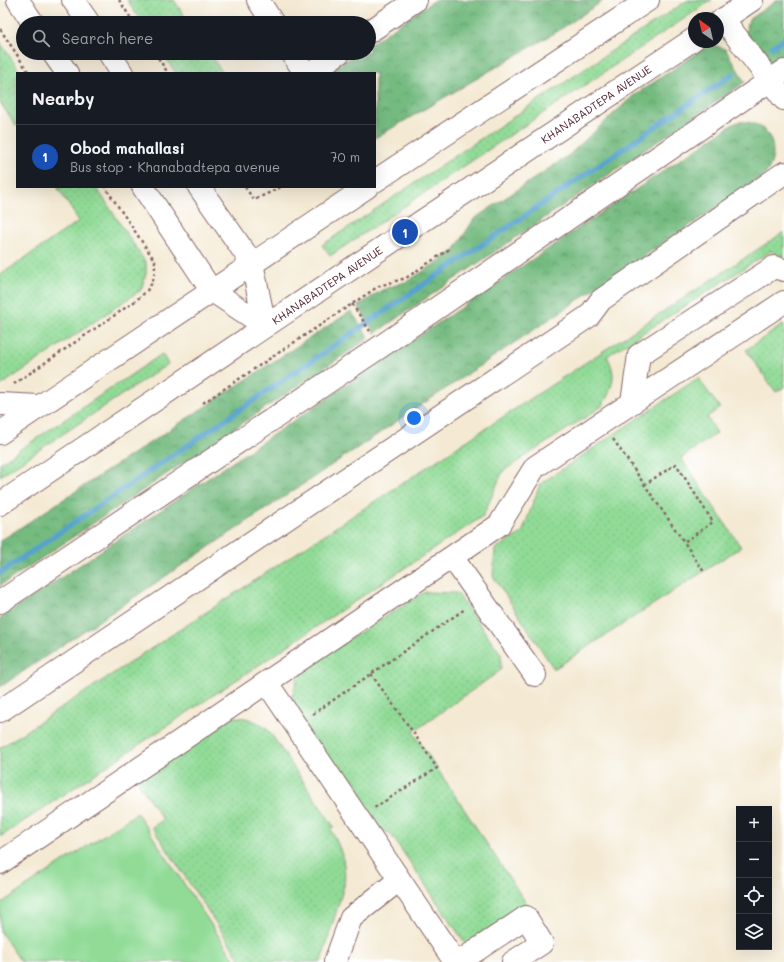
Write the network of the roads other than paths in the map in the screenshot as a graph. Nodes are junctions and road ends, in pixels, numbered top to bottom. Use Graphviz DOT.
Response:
graph roads {
  1 [pos="18,0"];
  2 [pos="73,0"];
  3 [pos="258,0"];
  4 [pos="416,0"];
  5 [pos="648,0"];
  6 [pos="752,0"];
  7 [pos="28,16"];
  8 [pos="84,16"];
  9 [pos="268,16"];
  10 [pos="724,18"];
  11 [pos="724,25"];
  12 [pos="376,27"];
  13 [pos="688,43"];
  14 [pos="58,60"];
  15 [pos="114,60"];
  16 [pos="297,60"];
  17 [pos="329,60"];
  18 [pos="66,72"];
  19 [pos="121,72"];
  20 [pos="304,72"];
  21 [pos="311,72"];
  22 [pos="777,76"];
  23 [pos="784,99"];
  24 [pos="784,173"];
  25 [pos="376,180"];
  26 [pos="144,188"];
  27 [pos="201,188"];
  28 [pos="364,188"];
  29 [pos="252,263"];
  30 [pos="784,270"];
  31 [pos="211,290"];
  32 [pos="784,302"];
  33 [pos="265,326"];
  34 [pos="632,402"];
  35 [pos="0,404"];
  36 [pos="39,406"];
  37 [pos="0,433"];
  38 [pos="0,504"];
  39 [pos="452,557"];
  40 [pos="0,602"];
  41 [pos="535,675"];
  42 [pos="267,683"];
  43 [pos="0,711"];
  44 [pos="0,863"];
  45 [pos="399,880"];
  46 [pos="335,962"];
  47 [pos="455,962"];
  48 [pos="459,962"];
  49 [pos="513,962"];
  1 -- 7 [label="main road"];
  2 -- 8 [label="main road"];
  3 -- 9 [label="main road"];
  4 -- 12 [label="main road"];
  5 -- 25 [label="main road"];
  6 -- 10 [label="main road"];
  11 -- 22 [label="main road"];
  13 -- 33 [label="main road, KHANABADTEPA AVENUE"];
  14 -- 18 [label="main road"];
  15 -- 19 [label="main road"];
  16 -- 20 [label="main road"];
  17 -- 21 [label="main road"];
  22 -- 23 [label="main road"];
  22 -- 40 [label="main road"];
  24 -- 43 [label="main road"];
  26 -- 31 [label="main road"];
  27 -- 29 [label="main road"];
  28 -- 29 [label="main road"];
  29 -- 31 [label="main road"];
  29 -- 33 [label="main road"];
  30 -- 34 [label="main road"];
  31 -- 33 [label="main road"];
  31 -- 36 [label="main road"];
  32 -- 34 [label="main road"];
  33 -- 38 [label="main road, KHANABADTEPA AVENUE"];
  34 -- 39 [label="main road"];
  35 -- 36 [label="main road"];
  36 -- 37 [label="main road"];
  39 -- 41 [label="main road"];
  39 -- 42 [label="main road"];
  42 -- 44 [label="main road"];
  42 -- 45 [label="main road"];
  45 -- 46 [label="main road"];
  45 -- 47 [label="main road"];
  48 -- 49 [label="main road"];
}
